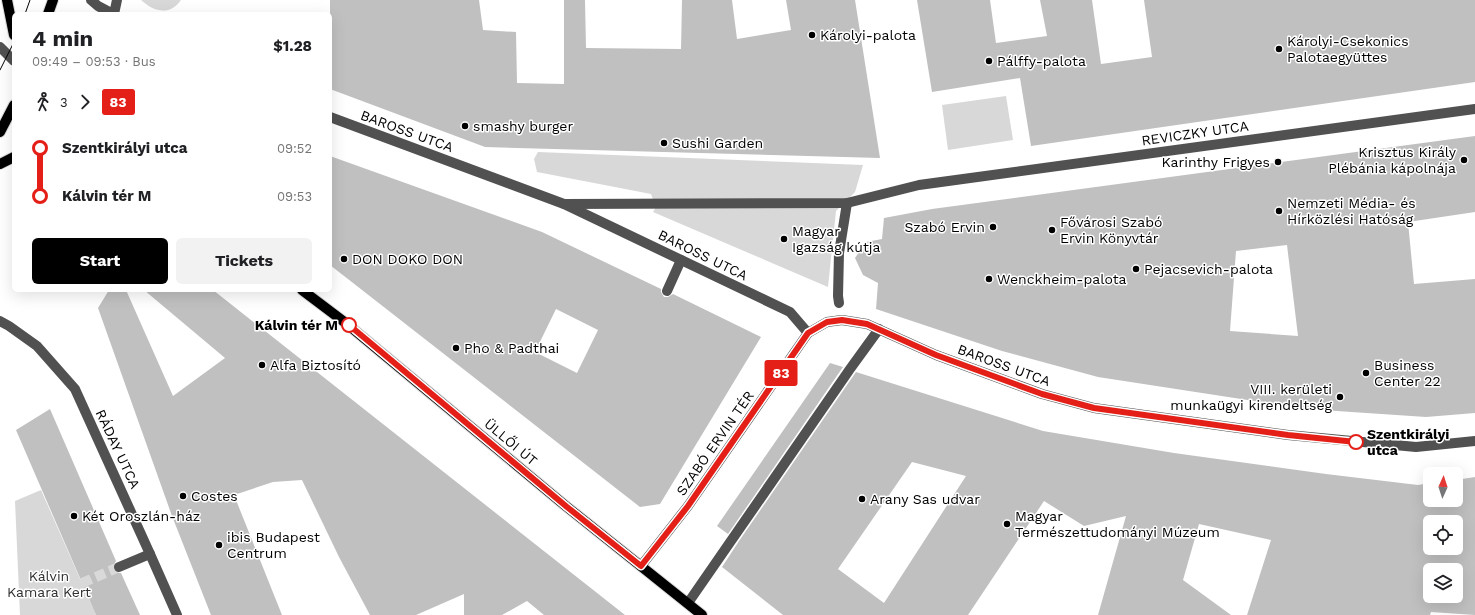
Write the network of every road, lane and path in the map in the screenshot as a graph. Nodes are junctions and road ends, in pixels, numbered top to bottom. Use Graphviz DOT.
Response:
graph roads {
  1 [pos="7,0"];
  2 [pos="54,0"];
  3 [pos="91,0"];
  4 [pos="116,0"];
  5 [pos="49,12"];
  6 [pos="54,12"];
  7 [pos="109,12"];
  8 [pos="113,12"];
  9 [pos="12,25"];
  10 [pos="0,47"];
  11 [pos="12,59"];
  12 [pos="12,109"];
  13 [pos="1475,109"];
  14 [pos="332,119"];
  15 [pos="0,132"];
  16 [pos="12,157"];
  17 [pos="0,164"];
  18 [pos="919,185"];
  19 [pos="847,203"];
  20 [pos="564,204"];
  21 [pos="680,260"];
  22 [pos="667,291"];
  23 [pos="305,292"];
  24 [pos="839,303"];
  25 [pos="0,322"];
  26 [pos="879,329"];
  27 [pos="808,333"];
  28 [pos="1475,441"];
  29 [pos="150,554"];
  30 [pos="641,566"];
  31 [pos="119,567"];
  32 [pos="688,604"];
  33 [pos="177,615"];
  34 [pos="702,615"];
  1 -- 9 [label="main road"];
  2 -- 5 [label="main road"];
  2 -- 6 [label="main road"];
  3 -- 7 [label="street"];
  4 -- 8 [label="street"];
  10 -- 11 [label="street"];
  12 -- 15 [label="main road"];
  13 -- 18 [label="street, REVICZKY UTCA"];
  14 -- 20 [label="street, BAROSS UTCA"];
  16 -- 17 [label="main road"];
  18 -- 19 [label="street, BAROSS UTCA"];
  19 -- 20 [label="street, BAROSS UTCA"];
  19 -- 24 [label="street"];
  20 -- 21 [label="street, BAROSS UTCA"];
  21 -- 22 [label="street"];
  21 -- 27 [label="street, BAROSS UTCA"];
  23 -- 30 [label="main road, ÜLLŐI ÚT"];
  25 -- 29 [label="street, RÁDAY UTCA"];
  26 -- 27 [label="street, BAROSS UTCA"];
  26 -- 28 [label="street, BAROSS UTCA"];
  26 -- 32 [label="street"];
  27 -- 30 [label="street, SZABÓ ERVIN TÉR"];
  29 -- 31 [label="street"];
  29 -- 33 [label="street, RÁDAY UTCA"];
  30 -- 32 [label="main road, ÜLLŐI ÚT"];
  32 -- 34 [label="main road, ÜLLŐI ÚT"];
}
